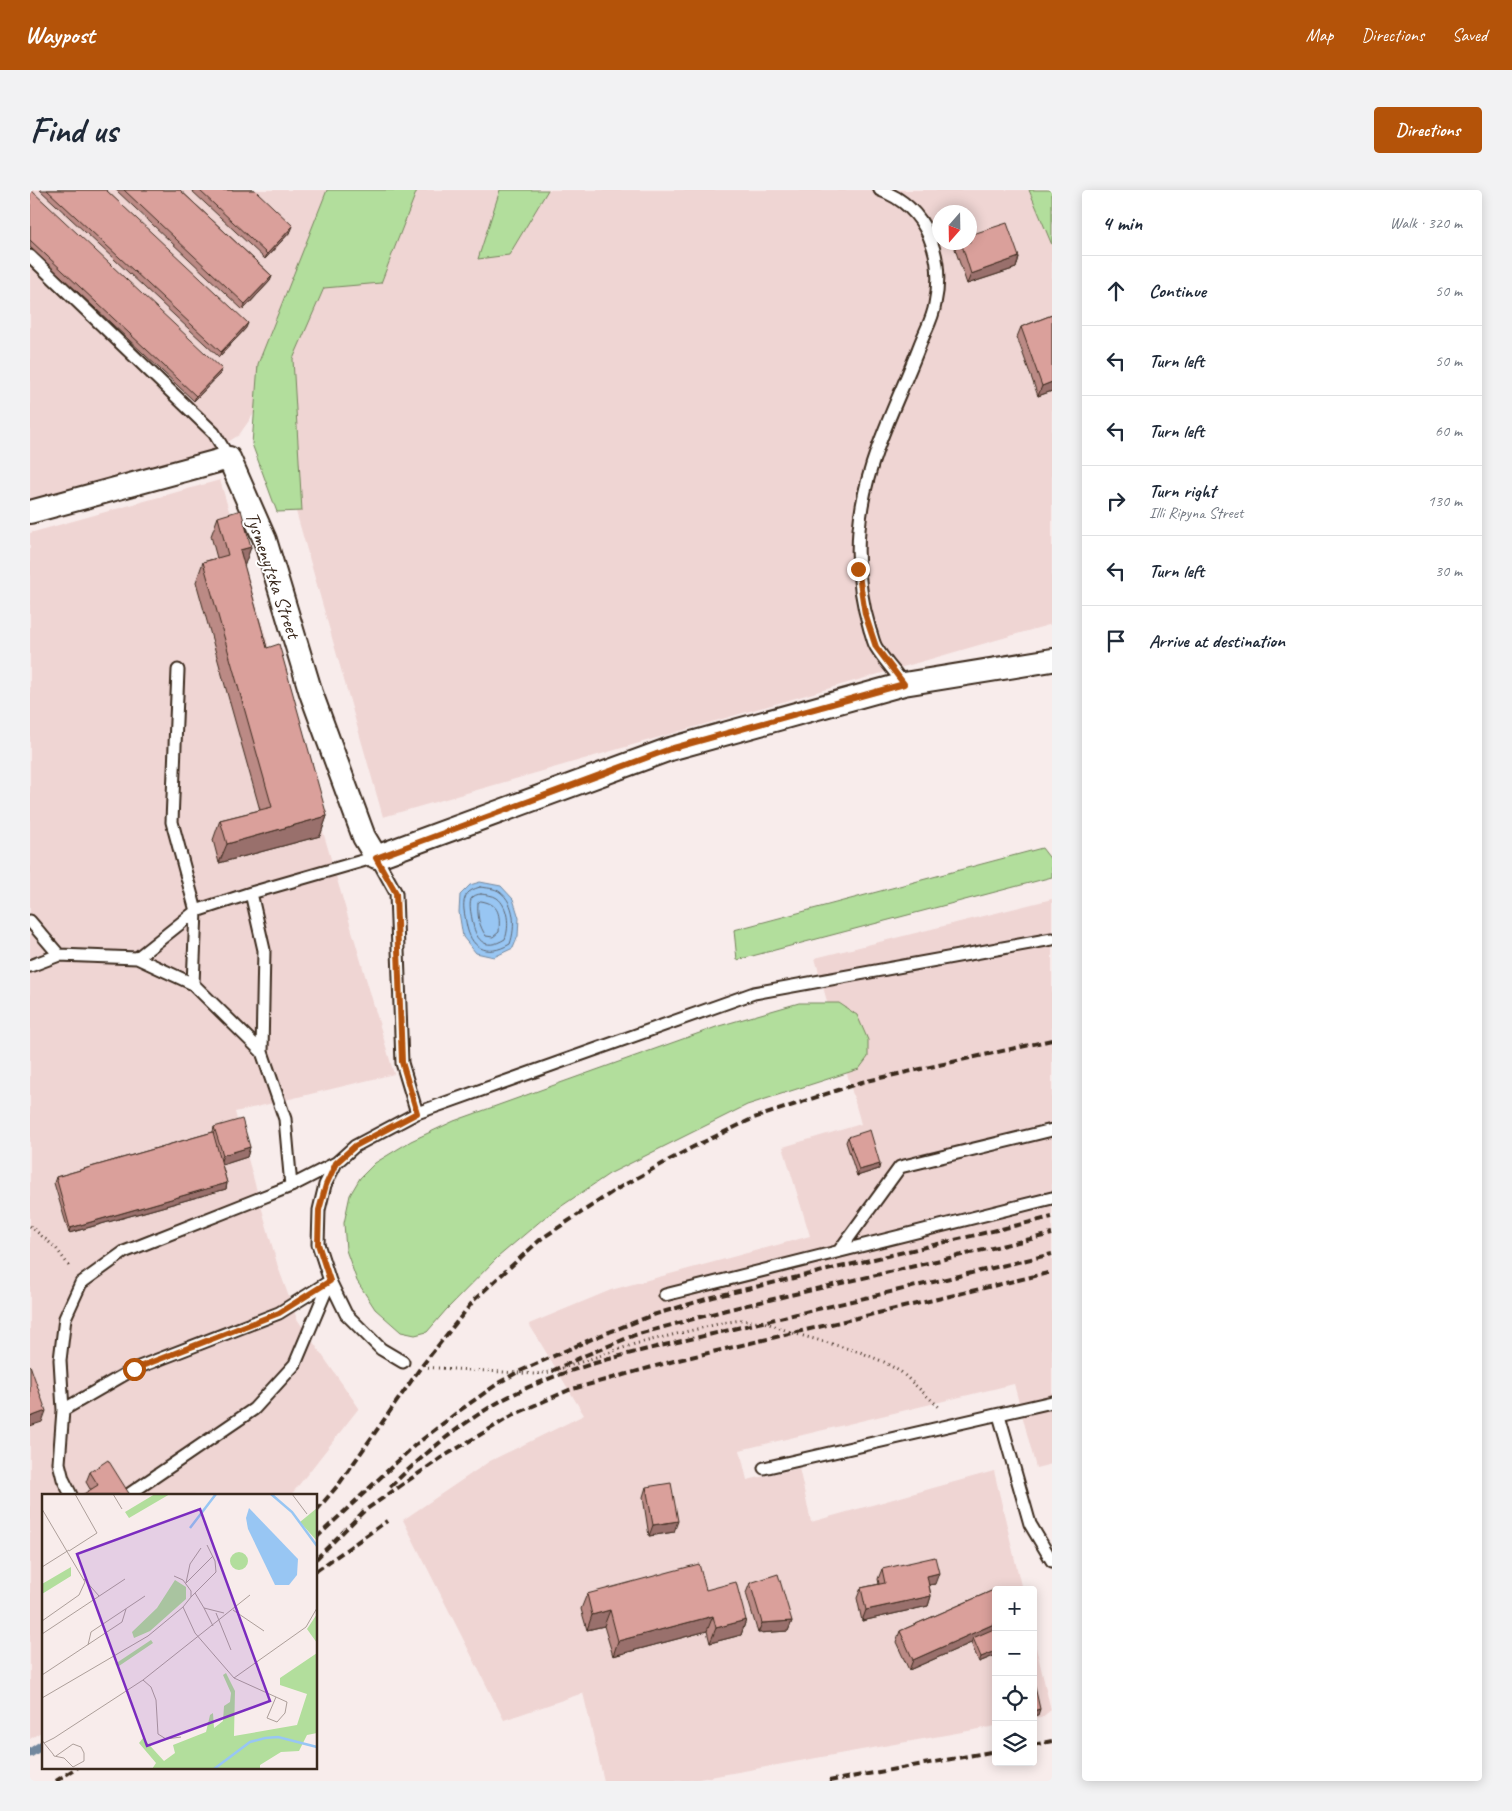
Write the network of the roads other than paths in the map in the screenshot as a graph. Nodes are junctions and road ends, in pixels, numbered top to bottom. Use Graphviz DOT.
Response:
graph roads {
  1 [pos="880,190"];
  2 [pos="30,256"];
  3 [pos="229,458"];
  4 [pos="30,512"];
  5 [pos="1052,660"];
  6 [pos="178,670"];
  7 [pos="904,684"];
  8 [pos="376,858"];
  9 [pos="251,893"];
  10 [pos="196,911"];
  11 [pos="30,921"];
  12 [pos="1052,939"];
  13 [pos="59,955"];
  14 [pos="137,958"];
  15 [pos="30,966"];
  16 [pos="193,984"];
  17 [pos="262,1052"];
  18 [pos="417,1113"];
  19 [pos="1052,1130"];
  20 [pos="336,1163"];
  21 [pos="291,1186"];
  22 [pos="1052,1198"];
  23 [pos="839,1251"];
  24 [pos="330,1281"];
  25 [pos="665,1295"];
  26 [pos="403,1362"];
  27 [pos="1052,1402"];
  28 [pos="63,1410"];
  29 [pos="999,1414"];
  30 [pos="764,1468"];
  31 [pos="70,1494"];
  32 [pos="129,1494"];
  33 [pos="1052,1561"];
  1 -- 7 [label="lane"];
  2 -- 3 [label="lane"];
  3 -- 4 [label="street"];
  3 -- 8 [label="street, Tysmenytska Street"];
  5 -- 7 [label="street"];
  6 -- 10 [label="lane"];
  7 -- 8 [label="street"];
  8 -- 9 [label="lane"];
  8 -- 18 [label="lane"];
  9 -- 10 [label="lane"];
  9 -- 17 [label="lane"];
  10 -- 14 [label="lane"];
  10 -- 16 [label="lane"];
  11 -- 13 [label="lane"];
  12 -- 18 [label="lane"];
  13 -- 14 [label="lane"];
  13 -- 15 [label="lane"];
  14 -- 16 [label="lane"];
  16 -- 17 [label="lane"];
  17 -- 21 [label="lane"];
  18 -- 20 [label="lane"];
  19 -- 23 [label="lane"];
  20 -- 21 [label="lane"];
  20 -- 24 [label="lane"];
  21 -- 28 [label="lane"];
  22 -- 23 [label="lane"];
  23 -- 25 [label="lane"];
  24 -- 26 [label="lane"];
  24 -- 28 [label="lane"];
  24 -- 32 [label="lane"];
  27 -- 29 [label="lane"];
  28 -- 31 [label="lane"];
  29 -- 30 [label="lane"];
  29 -- 33 [label="lane"];
}
